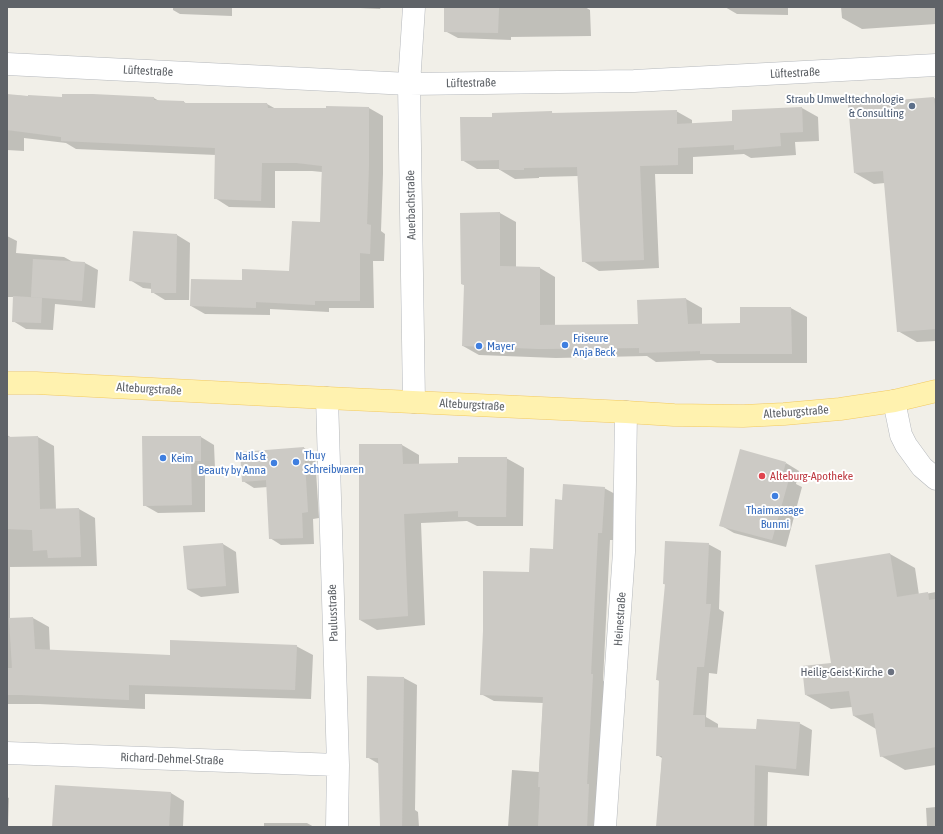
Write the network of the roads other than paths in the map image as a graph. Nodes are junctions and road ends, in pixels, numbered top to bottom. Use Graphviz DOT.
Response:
graph roads {
  1 [pos="414,7"];
  2 [pos="7,64"];
  3 [pos="936,65"];
  4 [pos="409,84"];
  5 [pos="7,382"];
  6 [pos="936,391"];
  7 [pos="326,398"];
  8 [pos="894,401"];
  9 [pos="414,402"];
  10 [pos="626,412"];
  11 [pos="936,479"];
  12 [pos="7,753"];
  13 [pos="338,765"];
  14 [pos="337,827"];
  15 [pos="605,827"];
  1 -- 4 [label="street, Auerbachstraße"];
  2 -- 4 [label="street, Lüftestraße"];
  3 -- 4 [label="street, Lüftestraße"];
  4 -- 9 [label="street, Auerbachstraße"];
  5 -- 7 [label="main road, Alteburgstraße"];
  6 -- 8 [label="main road, Alteburgstraße"];
  7 -- 9 [label="main road, Alteburgstraße"];
  7 -- 13 [label="street, Paulusstraße"];
  8 -- 10 [label="main road, Alteburgstraße"];
  8 -- 11 [label="street"];
  9 -- 10 [label="main road, Alteburgstraße"];
  10 -- 15 [label="street, Heinestraße"];
  12 -- 13 [label="street, Richard-Dehmel-Straße"];
  13 -- 14 [label="street, Paulusstraße"];
}
